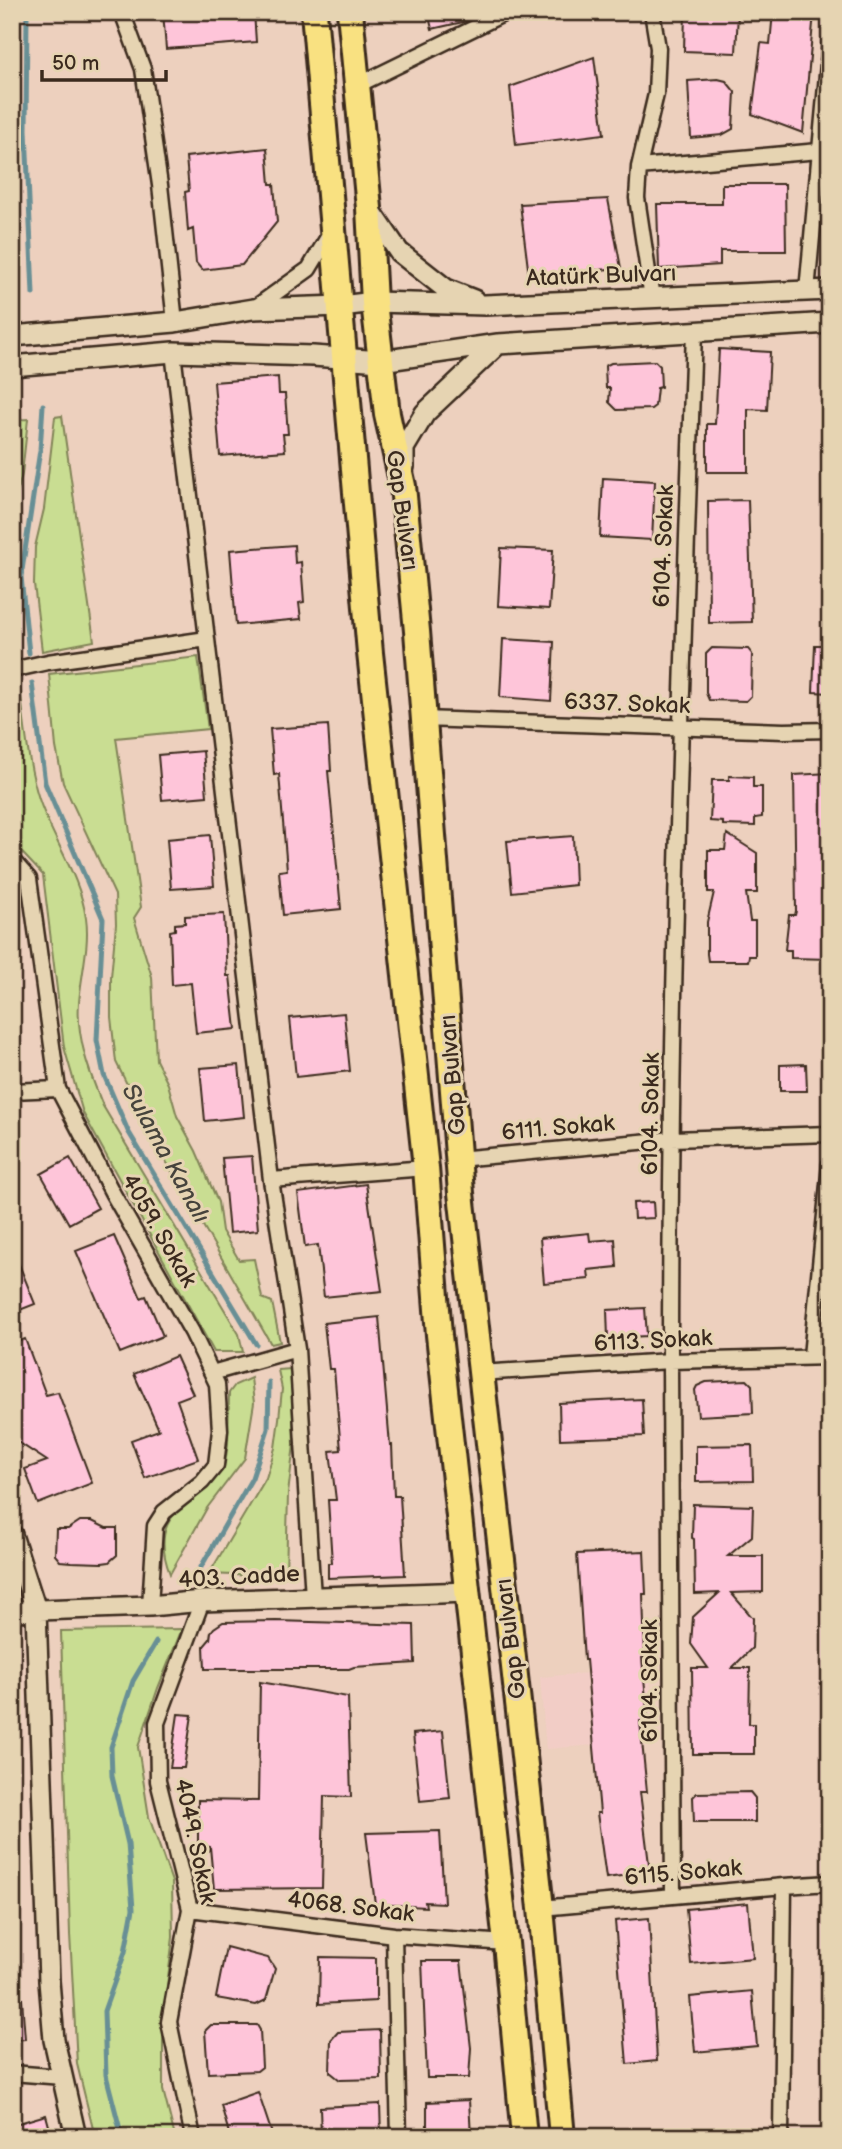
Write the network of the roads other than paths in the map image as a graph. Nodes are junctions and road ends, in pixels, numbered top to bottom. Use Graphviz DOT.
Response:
graph roads {
  1 [pos="122,12"];
  2 [pos="314,12"];
  3 [pos="350,12"];
  4 [pos="507,12"];
  5 [pos="652,12"];
  6 [pos="830,42"];
  7 [pos="358,85"];
  8 [pos="819,151"];
  9 [pos="639,167"];
  10 [pos="369,208"];
  11 [pos="334,228"];
  12 [pos="830,290"];
  13 [pos="807,291"];
  14 [pos="652,298"];
  15 [pos="374,302"];
  16 [pos="485,305"];
  17 [pos="341,306"];
  18 [pos="253,309"];
  19 [pos="175,322"];
  20 [pos="830,323"];
  21 [pos="694,332"];
  22 [pos="12,336"];
  23 [pos="498,344"];
  24 [pos="173,352"];
  25 [pos="344,358"];
  26 [pos="381,361"];
  27 [pos="12,366"];
  28 [pos="403,486"];
  29 [pos="207,639"];
  30 [pos="12,670"];
  31 [pos="422,719"];
  32 [pos="680,727"];
  33 [pos="830,730"];
  34 [pos="14,864"];
  35 [pos="58,1089"];
  36 [pos="12,1091"];
  37 [pos="830,1134"];
  38 [pos="672,1139"];
  39 [pos="458,1159"];
  40 [pos="830,1164"];
  41 [pos="426,1168"];
  42 [pos="271,1180"];
  43 [pos="297,1349"];
  44 [pos="811,1356"];
  45 [pos="830,1356"];
  46 [pos="670,1361"];
  47 [pos="212,1373"];
  48 [pos="480,1373"];
  49 [pos="12,1535"];
  50 [pos="469,1592"];
  51 [pos="313,1597"];
  52 [pos="202,1601"];
  53 [pos="150,1606"];
  54 [pos="37,1610"];
  55 [pos="12,1611"];
  56 [pos="830,1884"];
  57 [pos="784,1885"];
  58 [pos="673,1896"];
  59 [pos="541,1908"];
  60 [pos="190,1909"];
  61 [pos="394,1935"];
  62 [pos="506,1943"];
  63 [pos="12,2073"];
  64 [pos="62,2077"];
  65 [pos="76,2137"];
  66 [pos="193,2137"];
  67 [pos="398,2137"];
  68 [pos="524,2137"];
  69 [pos="562,2137"];
  70 [pos="781,2137"];
  1 -- 19 [label="street"];
  2 -- 11 [label="highway, Gap Bulvarı"];
  3 -- 7 [label="highway, Gap Bulvarı"];
  4 -- 7 [label="street"];
  5 -- 9 [label="street"];
  6 -- 8 [label="street"];
  7 -- 10 [label="highway, Gap Bulvarı"];
  8 -- 9 [label="street"];
  8 -- 13 [label="street"];
  9 -- 14 [label="street"];
  10 -- 15 [label="highway, Gap Bulvarı"];
  10 -- 16 [label="main road"];
  11 -- 17 [label="highway, Gap Bulvarı"];
  11 -- 18 [label="street"];
  12 -- 13 [label="main road, Atatürk Bulvarı"];
  13 -- 14 [label="main road, Atatürk Bulvarı"];
  14 -- 16 [label="main road, Atatürk Bulvarı"];
  15 -- 16 [label="main road, Atatürk Bulvarı"];
  15 -- 17 [label="main road, Atatürk Bulvarı"];
  15 -- 26 [label="highway, Gap Bulvarı"];
  17 -- 18 [label="main road, Atatürk Bulvarı"];
  17 -- 25 [label="highway, Gap Bulvarı"];
  18 -- 19 [label="main road, Atatürk Bulvarı"];
  19 -- 22 [label="main road, Atatürk Bulvarı"];
  20 -- 21 [label="main road"];
  21 -- 23 [label="main road"];
  21 -- 32 [label="street, 6104. Sokak"];
  23 -- 26 [label="main road"];
  23 -- 28 [label="main road"];
  24 -- 25 [label="main road"];
  24 -- 27 [label="main road"];
  24 -- 29 [label="street"];
  25 -- 26 [label="main road"];
  25 -- 41 [label="highway, Gap Bulvarı"];
  26 -- 28 [label="highway, Gap Bulvarı"];
  28 -- 31 [label="highway, Gap Bulvarı"];
  29 -- 30 [label="street"];
  29 -- 42 [label="street"];
  31 -- 32 [label="street, 6337. Sokak"];
  31 -- 39 [label="highway, Gap Bulvarı"];
  32 -- 33 [label="street, 6337. Sokak"];
  32 -- 38 [label="street, 6104. Sokak"];
  34 -- 35 [label="street, 4059. Sokak"];
  35 -- 36 [label="street"];
  35 -- 47 [label="street, 4059. Sokak"];
  37 -- 38 [label="street, 6111. Sokak"];
  38 -- 39 [label="street, 6111. Sokak"];
  38 -- 46 [label="street, 6104. Sokak"];
  39 -- 48 [label="highway, Gap Bulvarı"];
  40 -- 44 [label="street"];
  41 -- 42 [label="street"];
  41 -- 50 [label="highway, Gap Bulvarı"];
  42 -- 43 [label="street"];
  43 -- 47 [label="street"];
  43 -- 51 [label="street"];
  44 -- 45 [label="street, 6113. Sokak"];
  44 -- 46 [label="street, 6113. Sokak"];
  46 -- 48 [label="street, 6113. Sokak"];
  46 -- 58 [label="street, 6104. Sokak"];
  47 -- 53 [label="street, 4059. Sokak"];
  48 -- 59 [label="highway, Gap Bulvarı"];
  49 -- 54 [label="main road"];
  50 -- 51 [label="main road, 403. Cadde"];
  50 -- 62 [label="highway, Gap Bulvarı"];
  51 -- 52 [label="main road, 403. Cadde"];
  52 -- 53 [label="main road, 403. Cadde"];
  52 -- 60 [label="street, 4049. Sokak"];
  53 -- 54 [label="main road, 403. Cadde"];
  54 -- 55 [label="main road, 403. Cadde"];
  54 -- 64 [label="main road"];
  56 -- 57 [label="street, 6115. Sokak"];
  57 -- 58 [label="street, 6115. Sokak"];
  57 -- 70 [label="street"];
  58 -- 59 [label="street, 6115. Sokak"];
  59 -- 69 [label="highway, Gap Bulvarı"];
  60 -- 61 [label="street, 4068. Sokak"];
  60 -- 66 [label="street, 4049. Sokak"];
  61 -- 62 [label="street, 4068. Sokak"];
  61 -- 67 [label="street"];
  62 -- 68 [label="highway, Gap Bulvarı"];
  63 -- 64 [label="street"];
  64 -- 65 [label="main road"];
}
